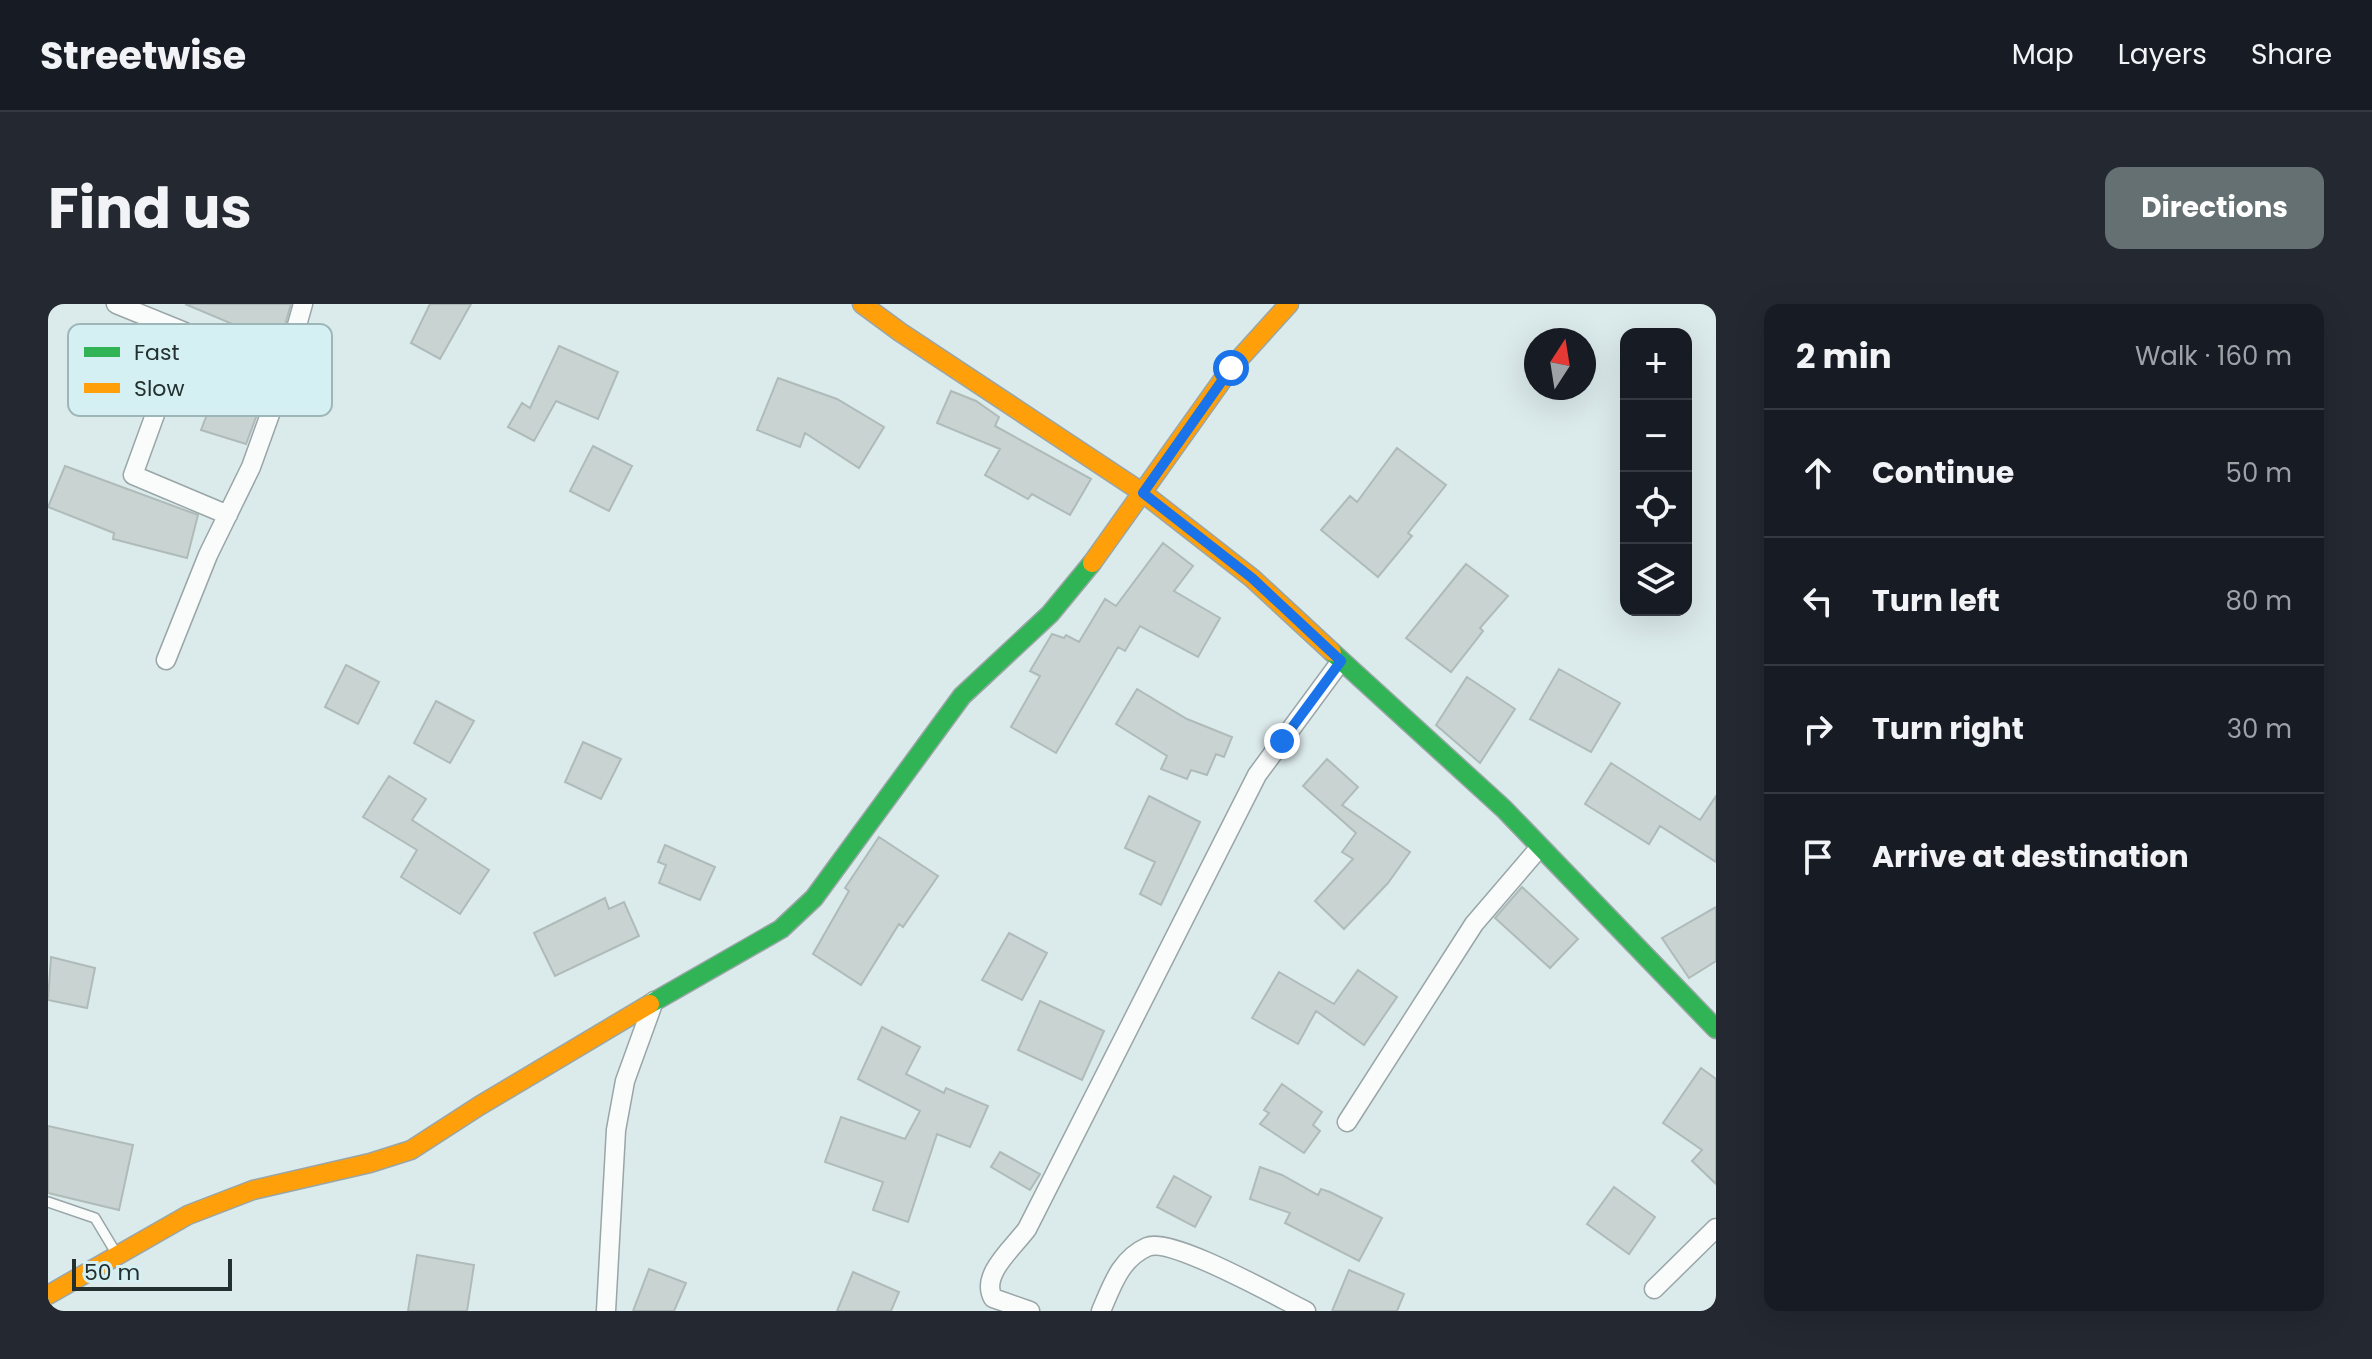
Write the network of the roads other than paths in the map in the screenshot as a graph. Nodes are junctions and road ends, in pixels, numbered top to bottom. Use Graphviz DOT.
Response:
graph roads {
  1 [pos="116,304"];
  2 [pos="303,304"];
  3 [pos="862,304"];
  4 [pos="1289,304"];
  5 [pos="165,324"];
  6 [pos="297,324"];
  7 [pos="154,416"];
  8 [pos="270,416"];
  9 [pos="1143,493"];
  10 [pos="228,515"];
  11 [pos="166,660"];
  12 [pos="1341,661"];
  13 [pos="1540,847"];
  14 [pos="654,1001"];
  15 [pos="1716,1029"];
  16 [pos="1347,1122"];
  17 [pos="48,1202"];
  18 [pos="1716,1228"];
  19 [pos="118,1255"];
  20 [pos="1654,1289"];
  21 [pos="48,1295"];
  22 [pos="606,1311"];
  23 [pos="1030,1311"];
  24 [pos="1101,1311"];
  25 [pos="1306,1311"];
  1 -- 5 [label="street"];
  2 -- 6 [label="street"];
  3 -- 9 [label="street"];
  4 -- 9 [label="street"];
  7 -- 10 [label="street"];
  8 -- 10 [label="street"];
  9 -- 12 [label="street"];
  9 -- 14 [label="street"];
  10 -- 11 [label="street"];
  12 -- 13 [label="street"];
  12 -- 23 [label="street"];
  13 -- 15 [label="street"];
  13 -- 16 [label="street"];
  14 -- 19 [label="street"];
  14 -- 22 [label="street"];
  17 -- 19 [label="lane"];
  18 -- 20 [label="street"];
  19 -- 21 [label="street"];
  24 -- 25 [label="street"];
}
